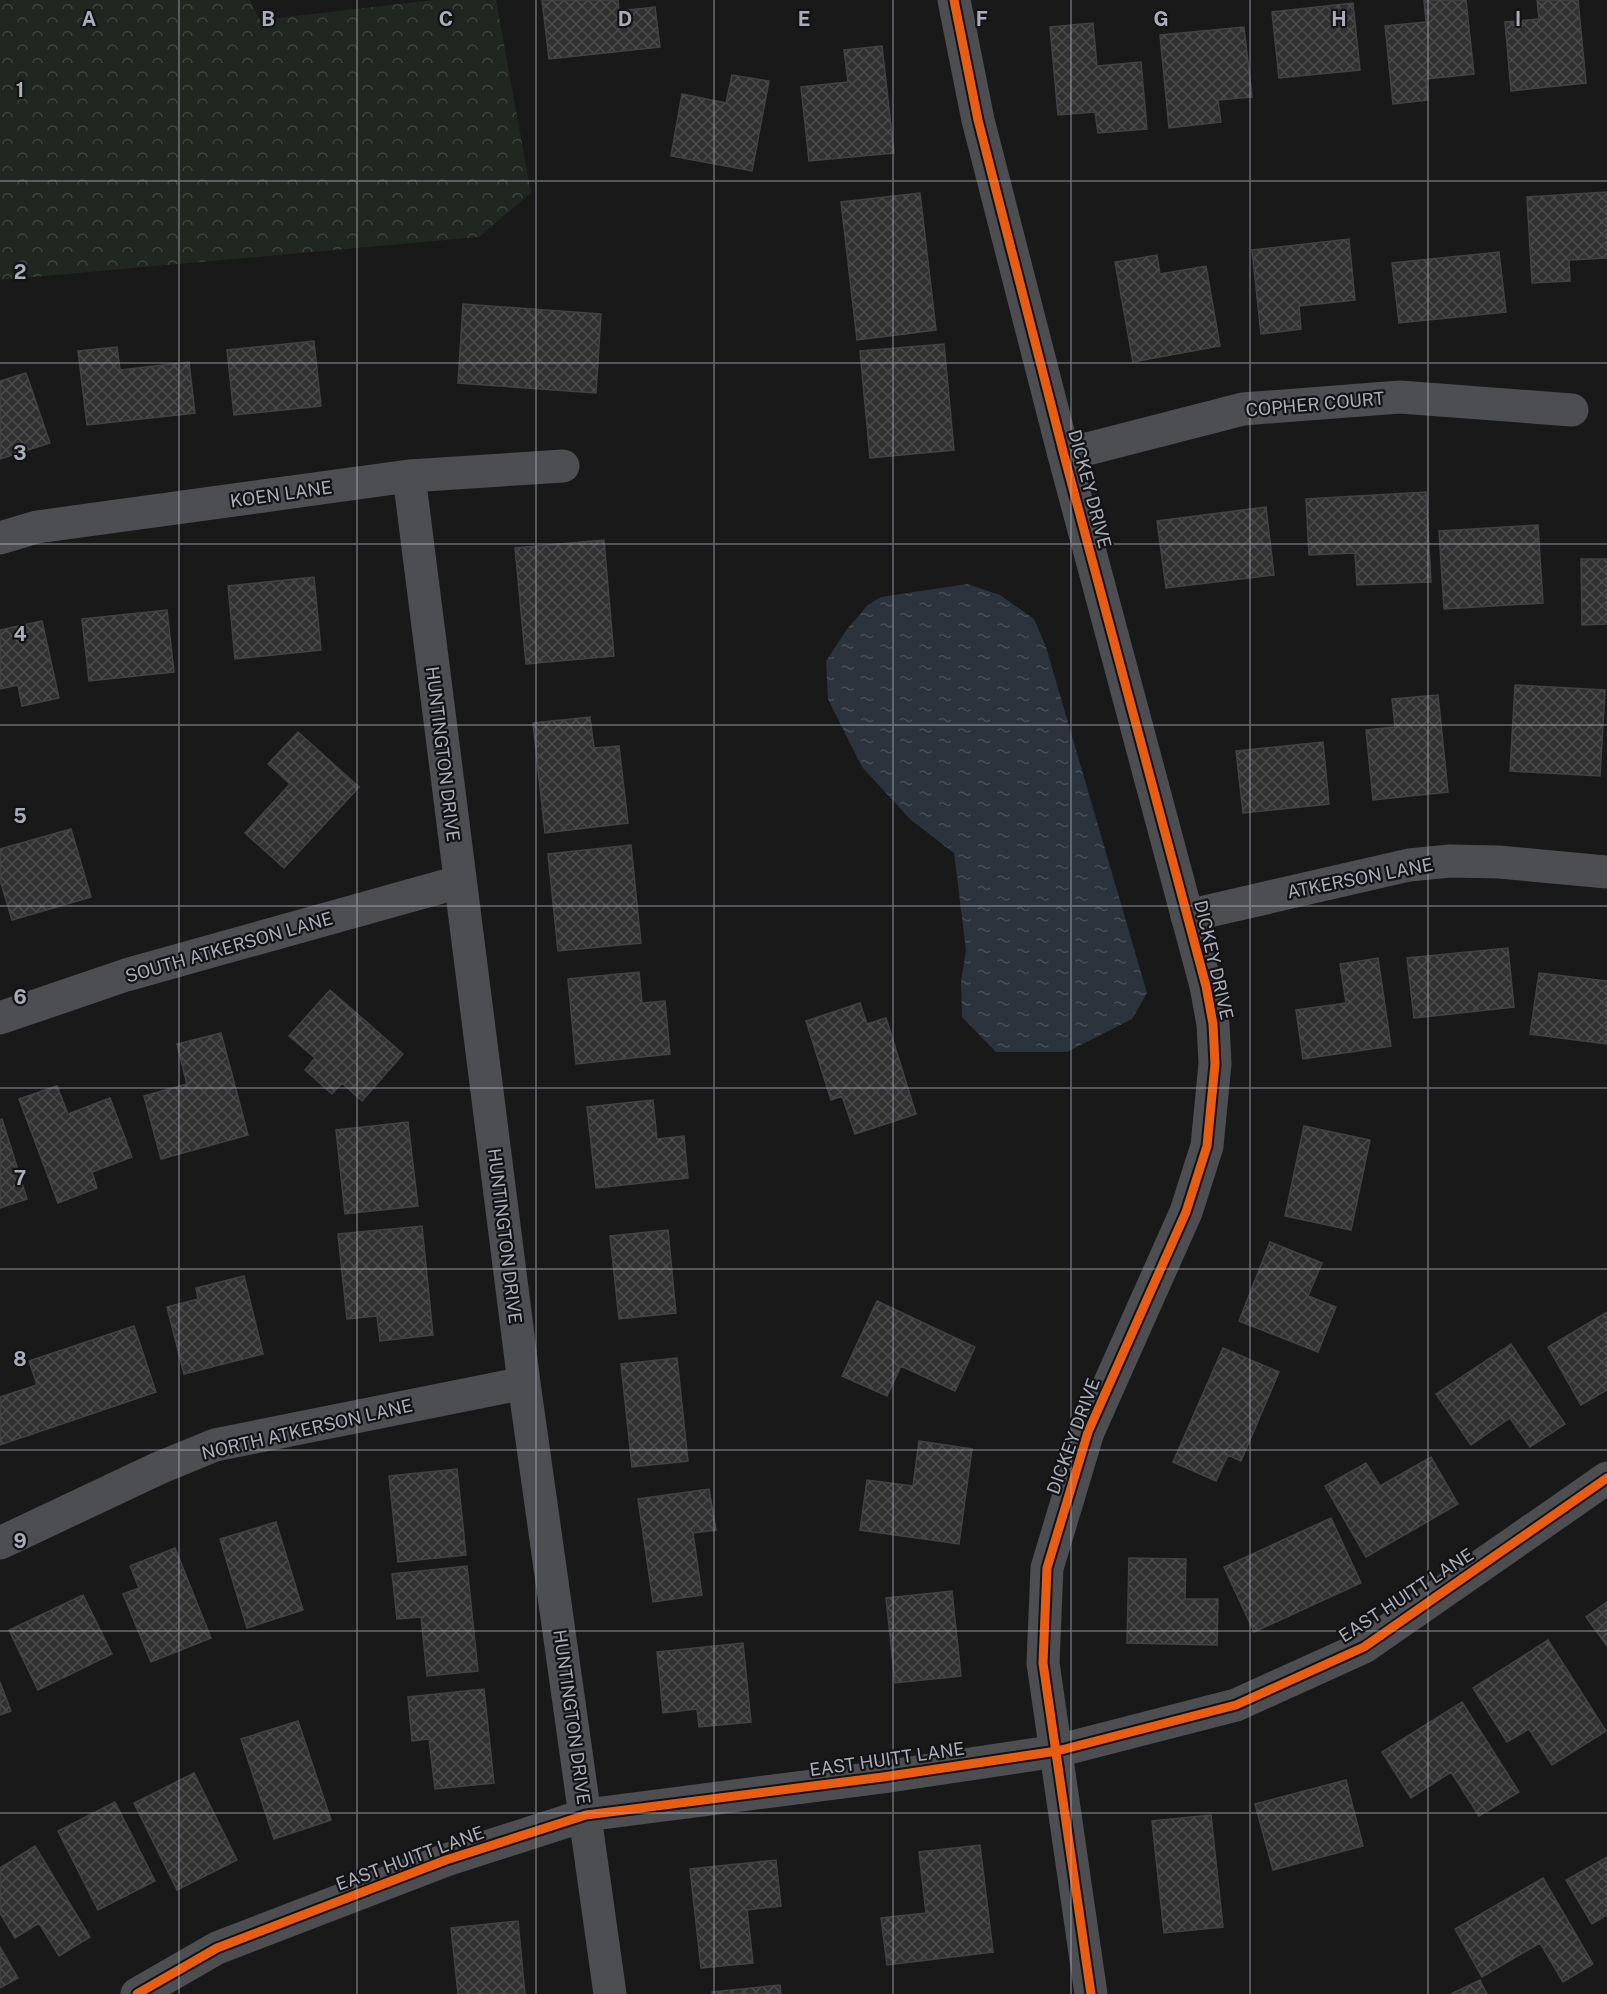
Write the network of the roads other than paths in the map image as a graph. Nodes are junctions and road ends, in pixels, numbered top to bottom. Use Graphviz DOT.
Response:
graph roads {
  1 [pos="954,0"];
  2 [pos="1572,410"];
  3 [pos="1064,455"];
  4 [pos="563,466"];
  5 [pos="409,476"];
  6 [pos="0,538"];
  7 [pos="1607,872"];
  8 [pos="459,882"];
  9 [pos="1187,916"];
  10 [pos="0,1018"];
  11 [pos="524,1383"];
  12 [pos="1607,1478"];
  13 [pos="0,1543"];
  14 [pos="1057,1751"];
  15 [pos="586,1815"];
  16 [pos="137,1994"];
  17 [pos="610,1994"];
  18 [pos="1090,1994"];
  1 -- 3 [label="street, DICKEY DRIVE"];
  2 -- 3 [label="street, COPHER COURT"];
  3 -- 9 [label="street, DICKEY DRIVE"];
  4 -- 5 [label="street, KOEN LANE"];
  5 -- 6 [label="street, KOEN LANE"];
  5 -- 8 [label="street, HUNTINGTON DRIVE"];
  7 -- 9 [label="street, ATKERSON LANE"];
  8 -- 10 [label="street, SOUTH ATKERSON LANE"];
  8 -- 11 [label="street, HUNTINGTON DRIVE"];
  9 -- 14 [label="street, DICKEY DRIVE"];
  11 -- 13 [label="street, NORTH ATKERSON LANE"];
  11 -- 15 [label="street, HUNTINGTON DRIVE"];
  12 -- 14 [label="street, EAST HUITT LANE"];
  14 -- 15 [label="street, EAST HUITT LANE"];
  14 -- 18 [label="street, DICKEY DRIVE"];
  15 -- 16 [label="street, EAST HUITT LANE"];
  15 -- 17 [label="street, HUNTINGTON DRIVE"];
}
